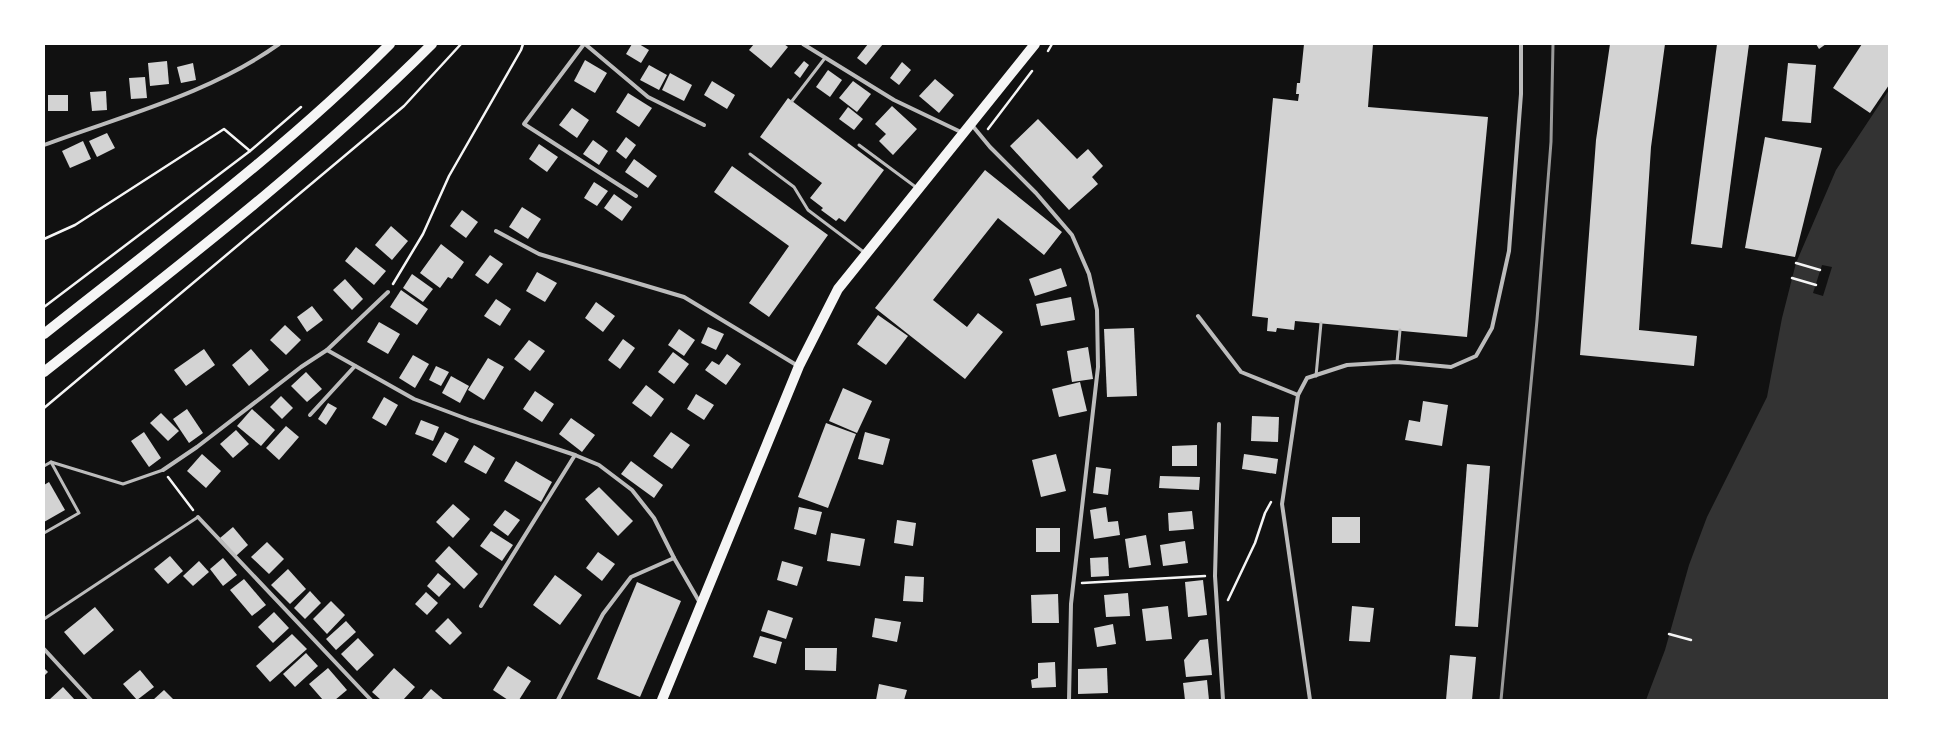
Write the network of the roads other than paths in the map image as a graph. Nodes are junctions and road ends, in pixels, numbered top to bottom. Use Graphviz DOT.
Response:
graph roads {
  1 [pos="279,44"];
  2 [pos="390,44"];
  3 [pos="432,44"];
  4 [pos="584,44"];
  5 [pos="803,44"];
  6 [pos="1035,44"];
  7 [pos="1521,44"];
  8 [pos="825,58"];
  9 [pos="792,101"];
  10 [pos="971,124"];
  11 [pos="704,125"];
  12 [pos="963,133"];
  13 [pos="44,145"];
  14 [pos="859,145"];
  15 [pos="750,154"];
  16 [pos="918,189"];
  17 [pos="636,196"];
  18 [pos="496,232"];
  19 [pos="867,254"];
  20 [pos="388,292"];
  21 [pos="1198,316"];
  22 [pos="1321,323"];
  23 [pos="1400,330"];
  24 [pos="44,334"];
  25 [pos="327,350"];
  26 [pos="1398,362"];
  27 [pos="355,366"];
  28 [pos="799,366"];
  29 [pos="44,372"];
  30 [pos="1316,376"];
  31 [pos="1298,395"];
  32 [pos="310,415"];
  33 [pos="1219,424"];
  34 [pos="575,455"];
  35 [pos="51,462"];
  36 [pos="44,466"];
  37 [pos="163,470"];
  38 [pos="198,517"];
  39 [pos="44,533"];
  40 [pos="674,558"];
  41 [pos="700,603"];
  42 [pos="481,606"];
  43 [pos="44,619"];
  44 [pos="44,649"];
  45 [pos="91,700"];
  46 [pos="371,700"];
  47 [pos="558,700"];
  48 [pos="662,700"];
  49 [pos="1069,700"];
  50 [pos="1223,700"];
  51 [pos="1310,700"];
  1 -- 13 [label="street"];
  2 -- 24 [label="main road"];
  3 -- 29 [label="main road"];
  4 -- 11 [label="street"];
  4 -- 17 [label="street"];
  5 -- 8 [label="street"];
  6 -- 10 [label="main road"];
  7 -- 26 [label="street"];
  8 -- 9 [label="lane"];
  8 -- 12 [label="street"];
  10 -- 12 [label="main road"];
  10 -- 49 [label="street"];
  12 -- 16 [label="main road"];
  14 -- 16 [label="lane"];
  15 -- 19 [label="lane"];
  16 -- 19 [label="main road"];
  18 -- 28 [label="street"];
  19 -- 28 [label="main road"];
  20 -- 25 [label="street"];
  21 -- 31 [label="street"];
  22 -- 30 [label="lane"];
  23 -- 26 [label="lane"];
  25 -- 27 [label="street"];
  25 -- 37 [label="street"];
  26 -- 30 [label="street"];
  27 -- 32 [label="street"];
  27 -- 34 [label="street"];
  28 -- 41 [label="main road"];
  30 -- 31 [label="street"];
  31 -- 51 [label="street"];
  33 -- 50 [label="street"];
  34 -- 40 [label="street"];
  34 -- 42 [label="street"];
  35 -- 36 [label="lane"];
  35 -- 37 [label="lane"];
  35 -- 39 [label="lane"];
  38 -- 43 [label="lane"];
  38 -- 46 [label="street"];
  40 -- 41 [label="street"];
  40 -- 47 [label="street"];
  41 -- 48 [label="main road"];
  44 -- 45 [label="street"];
}
